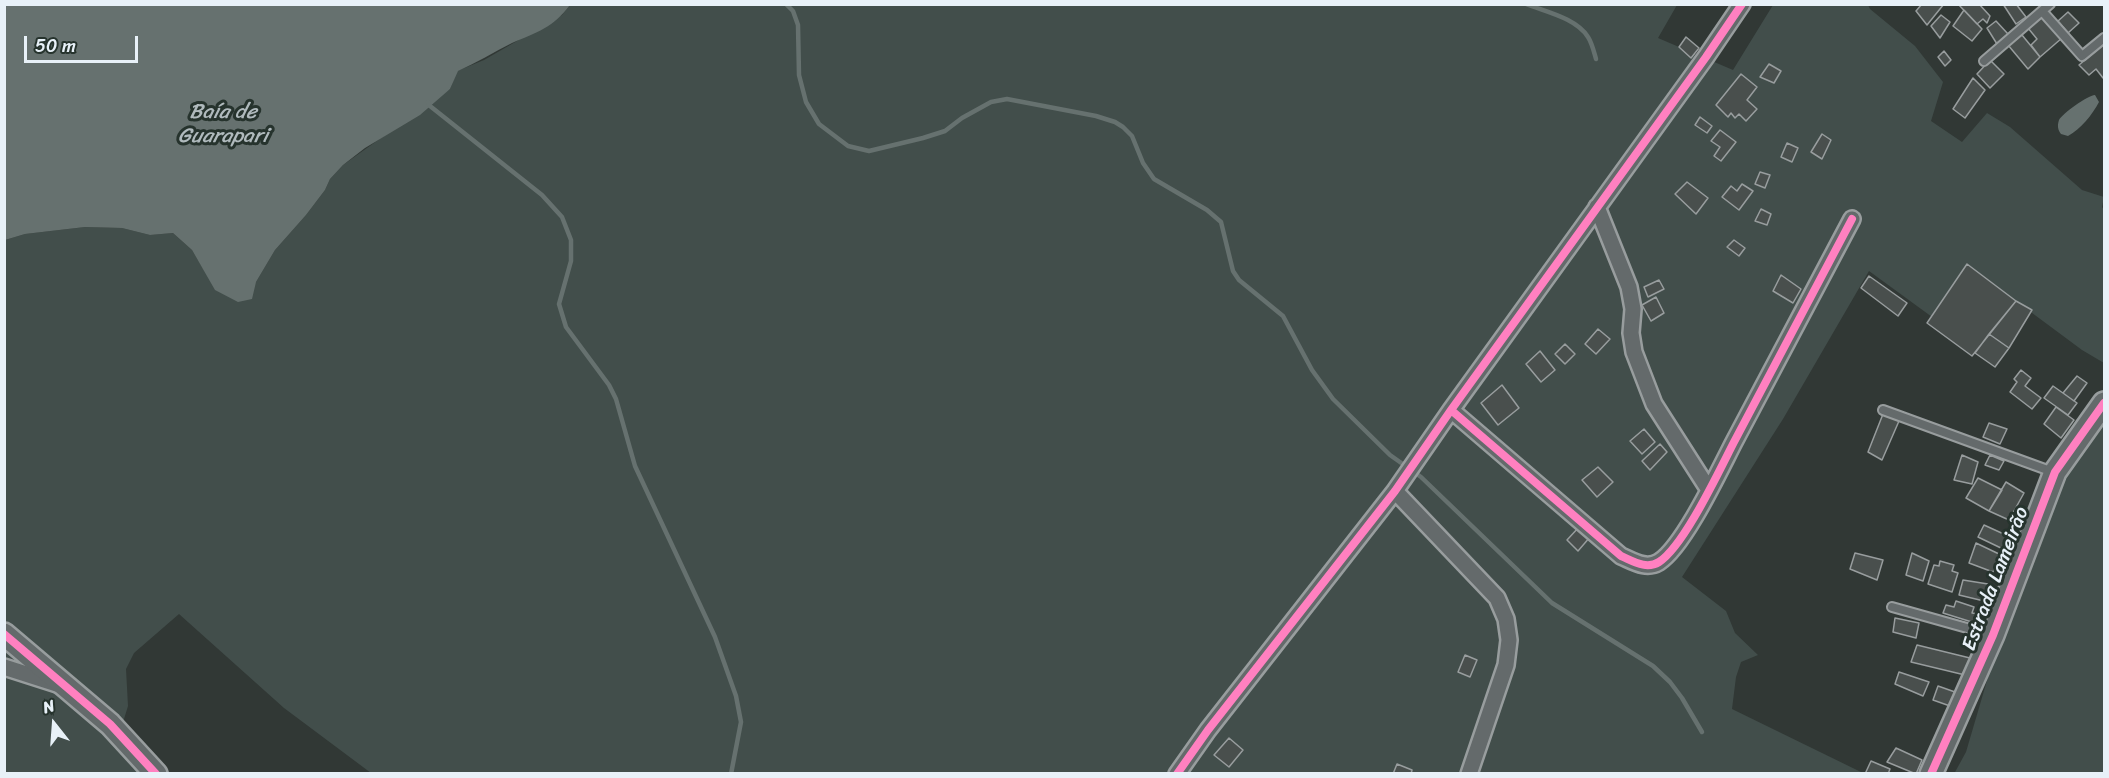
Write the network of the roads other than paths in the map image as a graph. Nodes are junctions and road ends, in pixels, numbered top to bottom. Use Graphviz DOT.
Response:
graph roads {
  1 [pos="1742,4"];
  2 [pos="2050,4"];
  3 [pos="2042,11"];
  4 [pos="2104,38"];
  5 [pos="1984,61"];
  6 [pos="1597,207"];
  7 [pos="1852,219"];
  8 [pos="2104,403"];
  9 [pos="1451,410"];
  10 [pos="1883,410"];
  11 [pos="2055,472"];
  12 [pos="1709,490"];
  13 [pos="1395,491"];
  14 [pos="1892,607"];
  15 [pos="4,634"];
  16 [pos="1993,635"];
  17 [pos="4,667"];
  18 [pos="69,687"];
  19 [pos="156,774"];
  20 [pos="1177,774"];
  21 [pos="1469,774"];
  22 [pos="1931,774"];
  1 -- 6 [label="street"];
  2 -- 3 [label="lane"];
  3 -- 4 [label="lane"];
  3 -- 5 [label="lane"];
  6 -- 9 [label="street"];
  6 -- 12 [label="street"];
  7 -- 12 [label="street"];
  8 -- 11 [label="street, Estrada Lameirão"];
  9 -- 12 [label="street"];
  9 -- 13 [label="street"];
  10 -- 11 [label="lane"];
  11 -- 16 [label="street, Estrada Lameirão"];
  13 -- 20 [label="street"];
  13 -- 21 [label="street"];
  14 -- 16 [label="lane"];
  15 -- 18 [label="street"];
  16 -- 22 [label="street, Estrada Lameirão"];
  17 -- 18 [label="street"];
  18 -- 19 [label="street"];
}
